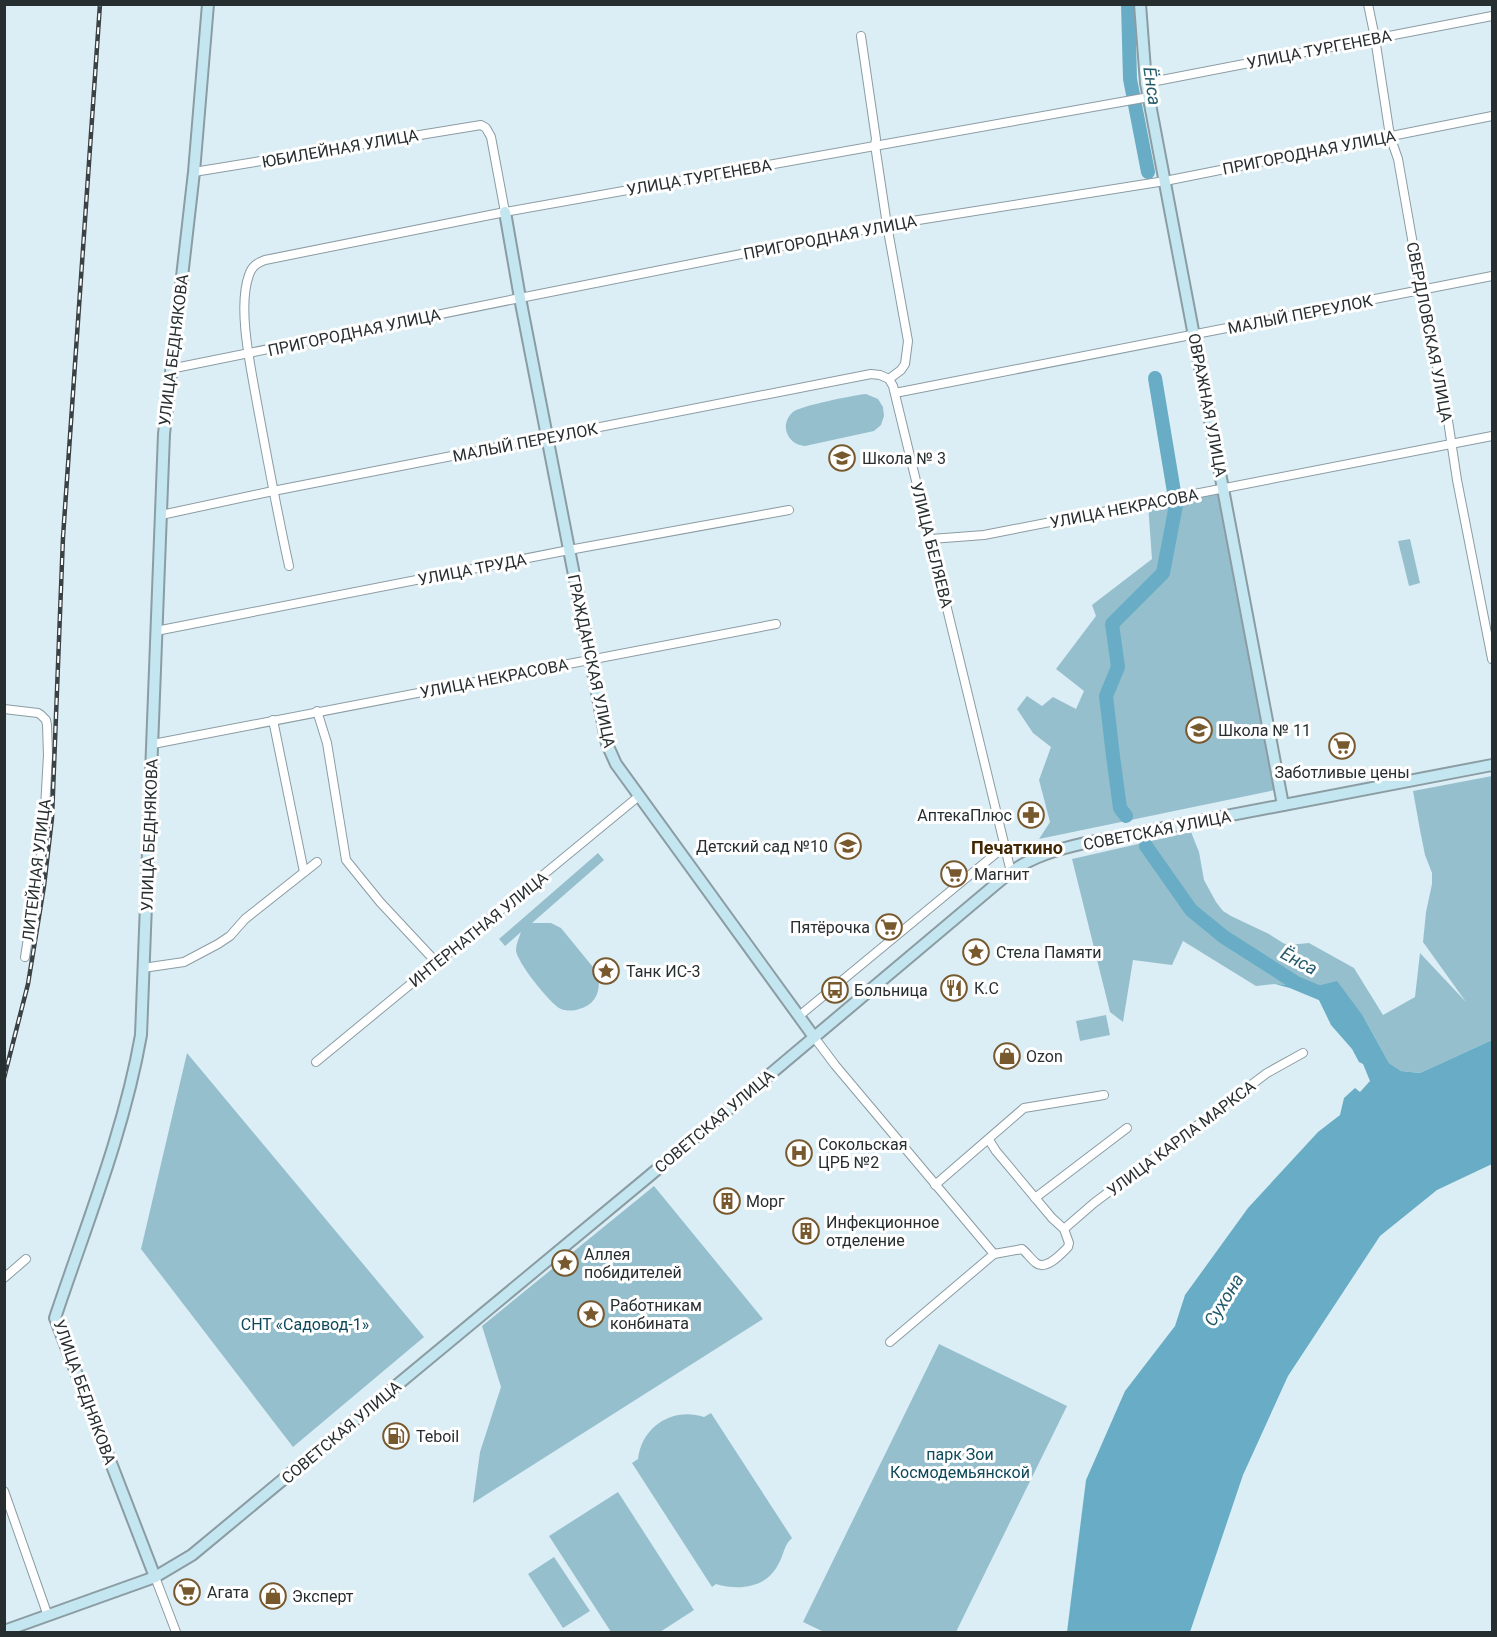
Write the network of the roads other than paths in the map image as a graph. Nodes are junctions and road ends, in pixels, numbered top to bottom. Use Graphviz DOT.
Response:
graph roads {
  1 [pos="208,4"];
  2 [pos="1140,4"];
  3 [pos="1368,4"];
  4 [pos="1492,16"];
  5 [pos="861,36"];
  6 [pos="1375,38"];
  7 [pos="1146,83"];
  8 [pos="1149,96"];
  9 [pos="1492,116"];
  10 [pos="486,128"];
  11 [pos="1390,136"];
  12 [pos="875,145"];
  13 [pos="194,172"];
  14 [pos="1165,181"];
  15 [pos="505,212"];
  16 [pos="887,225"];
  17 [pos="1492,276"];
  18 [pos="1421,290"];
  19 [pos="520,298"];
  20 [pos="1194,335"];
  21 [pos="249,353"];
  22 [pos="170,369"];
  23 [pos="889,379"];
  24 [pos="895,393"];
  25 [pos="1492,436"];
  26 [pos="548,438"];
  27 [pos="1451,444"];
  28 [pos="1224,488"];
  29 [pos="273,491"];
  30 [pos="789,510"];
  31 [pos="161,515"];
  32 [pos="931,539"];
  33 [pos="569,550"];
  34 [pos="289,566"];
  35 [pos="776,624"];
  36 [pos="156,631"];
  37 [pos="1492,659"];
  38 [pos="590,660"];
  39 [pos="4,709"];
  40 [pos="317,711"];
  41 [pos="273,720"];
  42 [pos="153,744"];
  43 [pos="1492,765"];
  44 [pos="639,796"];
  45 [pos="1283,805"];
  46 [pos="1005,846"];
  47 [pos="317,862"];
  48 [pos="304,872"];
  49 [pos="1011,872"];
  50 [pos="25,957"];
  51 [pos="437,963"];
  52 [pos="143,968"];
  53 [pos="799,1016"];
  54 [pos="814,1037"];
  55 [pos="1303,1053"];
  56 [pos="316,1062"];
  57 [pos="1104,1095"];
  58 [pos="1127,1128"];
  59 [pos="988,1140"];
  60 [pos="935,1185"];
  61 [pos="1035,1198"];
  62 [pos="1064,1229"];
  63 [pos="993,1254"];
  64 [pos="26,1259"];
  65 [pos="4,1278"];
  66 [pos="890,1342"];
  67 [pos="4,1491"];
  68 [pos="155,1577"];
  69 [pos="48,1616"];
  70 [pos="4,1631"];
  71 [pos="176,1632"];
  1 -- 13 [label="street, УЛИЦА БЕДНЯКОВА"];
  2 -- 7 [label="street, ОВРАЖНАЯ УЛИЦА"];
  3 -- 6 [label="street, СВЕРДЛОВСКАЯ УЛИЦА"];
  4 -- 6 [label="street, УЛИЦА ТУРГЕНЕВА"];
  5 -- 12 [label="street"];
  6 -- 7 [label="street, УЛИЦА ТУРГЕНЕВА"];
  6 -- 11 [label="street, СВЕРДЛОВСКАЯ УЛИЦА"];
  7 -- 8 [label="street, ОВРАЖНАЯ УЛИЦА"];
  8 -- 12 [label="street, УЛИЦА ТУРГЕНЕВА"];
  8 -- 14 [label="street, ОВРАЖНАЯ УЛИЦА"];
  9 -- 11 [label="street, ПРИГОРОДНАЯ УЛИЦА"];
  10 -- 13 [label="street, ЮБИЛЕЙНАЯ УЛИЦА"];
  10 -- 15 [label="street, ГРАЖДАНСКАЯ УЛИЦА"];
  11 -- 14 [label="street, ПРИГОРОДНАЯ УЛИЦА"];
  11 -- 18 [label="street, СВЕРДЛОВСКАЯ УЛИЦА"];
  12 -- 15 [label="street, УЛИЦА ТУРГЕНЕВА"];
  12 -- 16 [label="street"];
  13 -- 22 [label="street, УЛИЦА БЕДНЯКОВА"];
  14 -- 16 [label="street, ПРИГОРОДНАЯ УЛИЦА"];
  14 -- 20 [label="street, ОВРАЖНАЯ УЛИЦА"];
  15 -- 19 [label="street, ГРАЖДАНСКАЯ УЛИЦА"];
  15 -- 21 [label="street, УЛИЦА ТУРГЕНЕВА"];
  16 -- 19 [label="street, ПРИГОРОДНАЯ УЛИЦА"];
  16 -- 23 [label="street"];
  17 -- 18 [label="street, МАЛЫЙ ПЕРЕУЛОК"];
  18 -- 20 [label="street, МАЛЫЙ ПЕРЕУЛОК"];
  18 -- 27 [label="street, СВЕРДЛОВСКАЯ УЛИЦА"];
  19 -- 21 [label="street, ПРИГОРОДНАЯ УЛИЦА"];
  19 -- 26 [label="street, ГРАЖДАНСКАЯ УЛИЦА"];
  20 -- 24 [label="street, МАЛЫЙ ПЕРЕУЛОК"];
  20 -- 28 [label="street, ОВРАЖНАЯ УЛИЦА"];
  21 -- 22 [label="street, ПРИГОРОДНАЯ УЛИЦА"];
  21 -- 29 [label="street"];
  22 -- 31 [label="street, УЛИЦА БЕДНЯКОВА"];
  23 -- 24 [label="street, УЛИЦА БЕЛЯЕВА"];
  23 -- 26 [label="street, МАЛЫЙ ПЕРЕУЛОК"];
  24 -- 32 [label="street, УЛИЦА БЕЛЯЕВА"];
  25 -- 27 [label="street, УЛИЦА НЕКРАСОВА"];
  26 -- 29 [label="street, МАЛЫЙ ПЕРЕУЛОК"];
  26 -- 33 [label="street, ГРАЖДАНСКАЯ УЛИЦА"];
  27 -- 28 [label="street, УЛИЦА НЕКРАСОВА"];
  27 -- 37 [label="street, СВЕРДЛОВСКАЯ УЛИЦА"];
  28 -- 32 [label="street, УЛИЦА НЕКРАСОВА"];
  28 -- 45 [label="street, ОВРАЖНАЯ УЛИЦА"];
  29 -- 31 [label="street, МАЛЫЙ ПЕРЕУЛОК"];
  29 -- 34 [label="street"];
  30 -- 33 [label="street, УЛИЦА ТРУДА"];
  31 -- 36 [label="street, УЛИЦА БЕДНЯКОВА"];
  32 -- 46 [label="street, УЛИЦА БЕЛЯЕВА"];
  33 -- 36 [label="street, УЛИЦА ТРУДА"];
  33 -- 38 [label="street, ГРАЖДАНСКАЯ УЛИЦА"];
  35 -- 38 [label="street, УЛИЦА НЕКРАСОВА"];
  36 -- 42 [label="street, УЛИЦА БЕДНЯКОВА"];
  38 -- 40 [label="street, УЛИЦА НЕКРАСОВА"];
  38 -- 44 [label="street, ГРАЖДАНСКАЯ УЛИЦА"];
  39 -- 50 [label="street, ЛИТЕЙНАЯ УЛИЦА"];
  40 -- 41 [label="street, УЛИЦА НЕКРАСОВА"];
  40 -- 51 [label="street"];
  41 -- 42 [label="street, УЛИЦА НЕКРАСОВА"];
  41 -- 48 [label="street"];
  42 -- 52 [label="street, УЛИЦА БЕДНЯКОВА"];
  43 -- 45 [label="street, СОВЕТСКАЯ УЛИЦА"];
  44 -- 51 [label="street, ИНТЕРНАТНАЯ УЛИЦА"];
  44 -- 53 [label="street, ГРАЖДАНСКАЯ УЛИЦА"];
  45 -- 49 [label="street, СОВЕТСКАЯ УЛИЦА"];
  46 -- 49 [label="street, УЛИЦА БЕЛЯЕВА"];
  46 -- 53 [label="street"];
  47 -- 48 [label="street"];
  48 -- 52 [label="street"];
  49 -- 54 [label="street, СОВЕТСКАЯ УЛИЦА"];
  51 -- 56 [label="street, ИНТЕРНАТНАЯ УЛИЦА"];
  52 -- 68 [label="street, УЛИЦА БЕДНЯКОВА"];
  53 -- 54 [label="street, ГРАЖДАНСКАЯ УЛИЦА"];
  54 -- 60 [label="street, ГРАЖДАНСКАЯ УЛИЦА"];
  54 -- 68 [label="street, СОВЕТСКАЯ УЛИЦА"];
  55 -- 62 [label="street, УЛИЦА КАРЛА МАРКСА"];
  57 -- 59 [label="street"];
  58 -- 61 [label="street"];
  59 -- 60 [label="street"];
  59 -- 61 [label="street"];
  60 -- 63 [label="street, ГРАЖДАНСКАЯ УЛИЦА"];
  61 -- 62 [label="street"];
  62 -- 63 [label="street"];
  63 -- 66 [label="street"];
  64 -- 65 [label="street"];
  67 -- 69 [label="street"];
  68 -- 69 [label="street, СОВЕТСКАЯ УЛИЦА"];
  68 -- 71 [label="street, УЛИЦА БЕДНЯКОВА"];
  69 -- 70 [label="street, СОВЕТСКАЯ УЛИЦА"];
}
